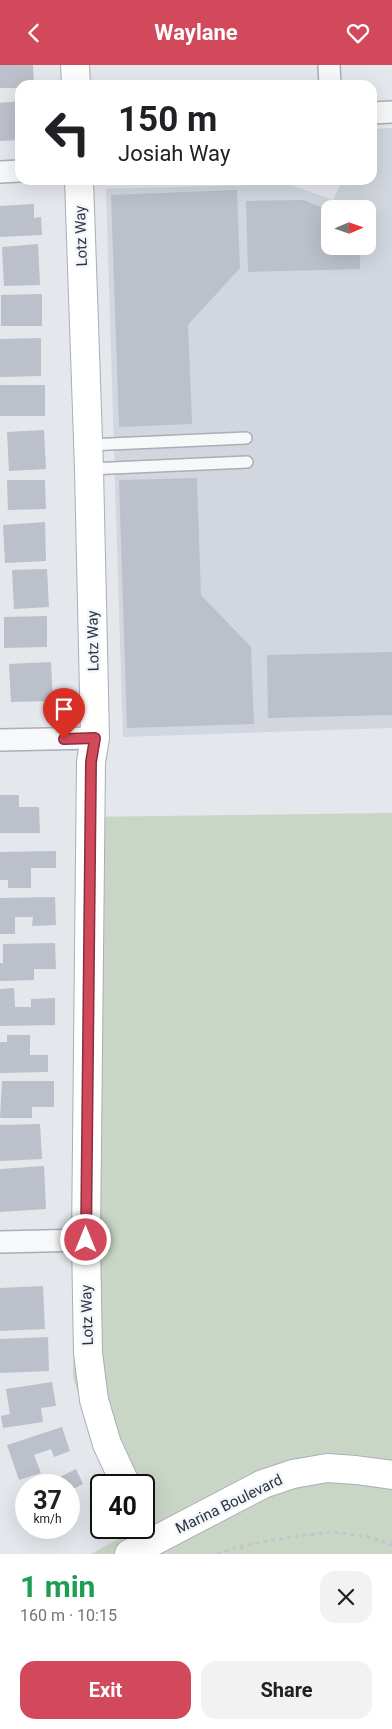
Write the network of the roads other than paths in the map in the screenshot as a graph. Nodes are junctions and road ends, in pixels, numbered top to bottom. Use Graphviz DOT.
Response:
graph roads {
  1 [pos="75,65"];
  2 [pos="329,65"];
  3 [pos="76,80"];
  4 [pos="330,80"];
  5 [pos="392,112"];
  6 [pos="377,113"];
  7 [pos="15,171"];
  8 [pos="0,172"];
  9 [pos="79,185"];
  10 [pos="246,438"];
  11 [pos="89,457"];
  12 [pos="247,463"];
  13 [pos="95,738"];
  14 [pos="0,740"];
  15 [pos="86,1240"];
  16 [pos="0,1242"];
  17 [pos="121,1474"];
  18 [pos="392,1475"];
  19 [pos="155,1529"];
  20 [pos="142,1539"];
  21 [pos="129,1554"];
  1 -- 3 [label="street"];
  2 -- 4 [label="street"];
  5 -- 6 [label="street"];
  7 -- 8 [label="street"];
  9 -- 11 [label="street, Lotz Way"];
  10 -- 11 [label="lane"];
  11 -- 12 [label="lane"];
  11 -- 13 [label="street, Lotz Way"];
  13 -- 14 [label="street"];
  13 -- 15 [label="street, Lotz Way"];
  15 -- 16 [label="street"];
  15 -- 17 [label="street, Lotz Way"];
  18 -- 19 [label="street, Marina Boulevard"];
  20 -- 21 [label="street, Marina Boulevard"];
}
